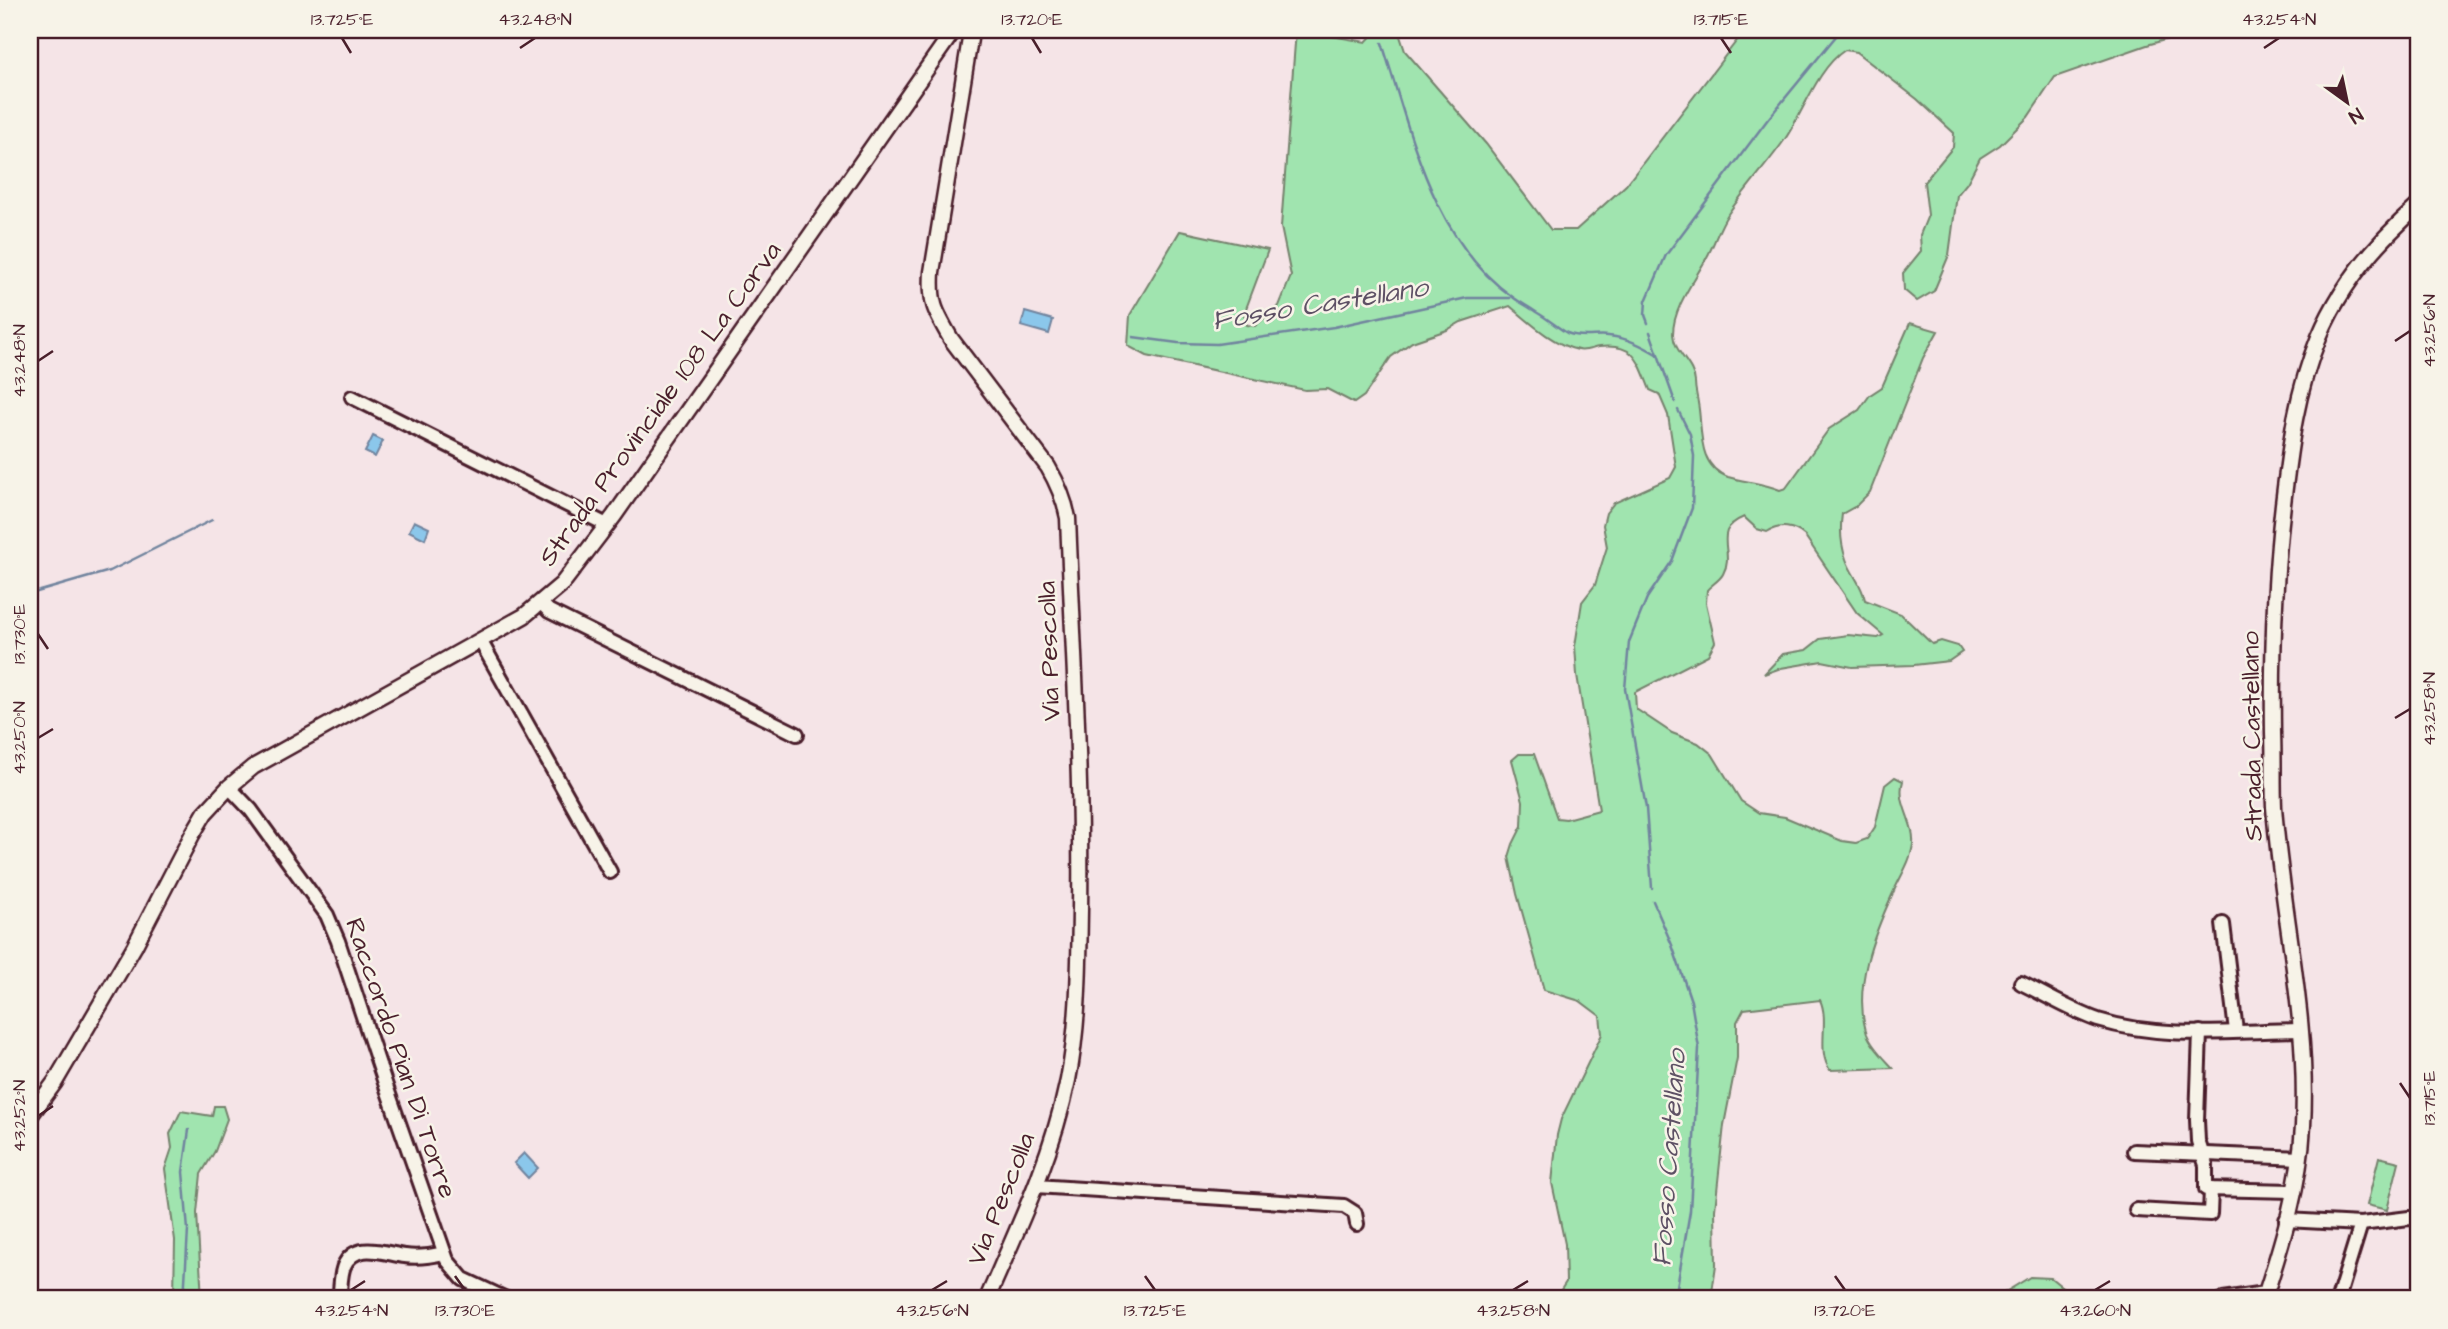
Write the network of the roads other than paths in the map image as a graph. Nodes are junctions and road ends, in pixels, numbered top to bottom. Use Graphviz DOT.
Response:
graph roads {
  1 [pos="954,30"];
  2 [pos="970,30"];
  3 [pos="2418,206"];
  4 [pos="352,397"];
  5 [pos="607,525"];
  6 [pos="541,603"];
  7 [pos="481,642"];
  8 [pos="797,734"];
  9 [pos="229,787"];
  10 [pos="610,873"];
  11 [pos="2223,924"];
  12 [pos="2021,982"];
  13 [pos="2301,1030"];
  14 [pos="2236,1031"];
  15 [pos="2200,1032"];
  16 [pos="30,1116"];
  17 [pos="2134,1151"];
  18 [pos="2202,1154"];
  19 [pos="2300,1158"];
  20 [pos="1037,1186"];
  21 [pos="2211,1189"];
  22 [pos="2293,1191"];
  23 [pos="2136,1210"];
  24 [pos="2418,1219"];
  25 [pos="2286,1220"];
  26 [pos="1357,1224"];
  27 [pos="2361,1224"];
  28 [pos="444,1253"];
  29 [pos="2265,1296"];
  30 [pos="339,1299"];
  31 [pos="506,1299"];
  32 [pos="988,1299"];
  33 [pos="2223,1299"];
  34 [pos="2338,1299"];
  1 -- 5 [label="street, Strada Provinciale 108 La Corva"];
  2 -- 20 [label="street, Via Pescolla"];
  3 -- 13 [label="street, Strada Castellano"];
  4 -- 5 [label="street"];
  5 -- 6 [label="street, Strada Provinciale 108 La Corva"];
  6 -- 7 [label="street, Strada Provinciale 108 La Corva"];
  6 -- 8 [label="street"];
  7 -- 9 [label="street, Strada Provinciale 108 La Corva"];
  7 -- 10 [label="street"];
  9 -- 16 [label="street, Strada Provinciale 108 La Corva"];
  9 -- 28 [label="street, Raccordo Pian Di Torre"];
  11 -- 14 [label="street"];
  12 -- 15 [label="street"];
  13 -- 14 [label="street"];
  13 -- 19 [label="street, Strada Castellano"];
  14 -- 15 [label="street"];
  15 -- 18 [label="street"];
  17 -- 18 [label="street"];
  18 -- 19 [label="street"];
  18 -- 21 [label="street"];
  19 -- 22 [label="street, Strada Castellano"];
  20 -- 26 [label="street"];
  20 -- 32 [label="street, Via Pescolla"];
  21 -- 22 [label="street"];
  21 -- 23 [label="street"];
  22 -- 25 [label="street, Strada Castellano"];
  24 -- 27 [label="street"];
  25 -- 27 [label="street"];
  25 -- 29 [label="street, Strada Castellano"];
  27 -- 34 [label="street"];
  28 -- 30 [label="street"];
  28 -- 31 [label="street, Raccordo Pian Di Torre"];
  29 -- 33 [label="street"];
}
